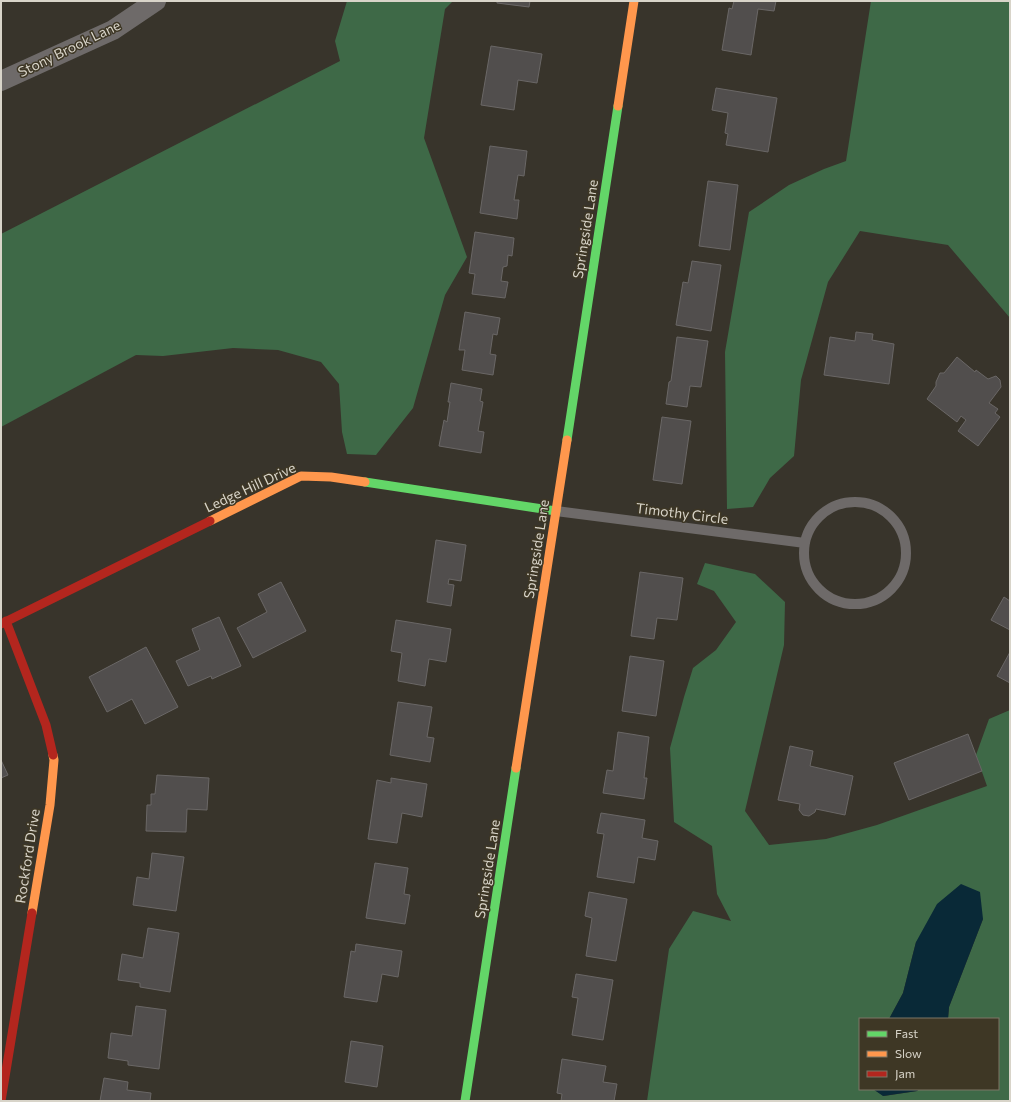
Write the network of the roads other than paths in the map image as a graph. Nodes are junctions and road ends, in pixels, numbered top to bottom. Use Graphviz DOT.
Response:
graph roads {
  1 [pos="156,1"];
  2 [pos="634,1"];
  3 [pos="1,81"];
  4 [pos="556,511"];
  5 [pos="805,543"];
  6 [pos="3,622"];
  7 [pos="1,1101"];
  8 [pos="466,1101"];
  1 -- 3 [label="street, Stony Brook Lane"];
  2 -- 4 [label="street, Springside Lane"];
  4 -- 5 [label="lane, Timothy Circle"];
  4 -- 6 [label="street, Ledge Hill Drive"];
  4 -- 8 [label="street, Springside Lane"];
  5 -- 5 [label="lane"];
  6 -- 7 [label="street, Rockford Drive"];
}
